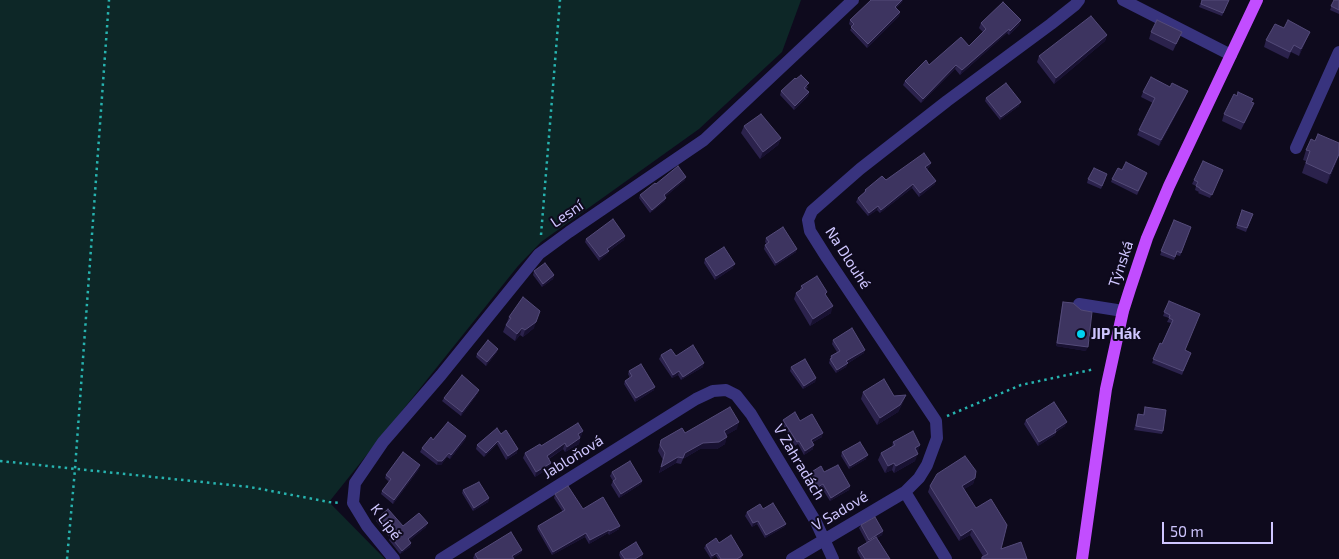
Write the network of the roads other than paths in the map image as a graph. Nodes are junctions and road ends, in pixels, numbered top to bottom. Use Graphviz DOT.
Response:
graph roads {
  1 [pos="853,0"];
  2 [pos="1079,0"];
  3 [pos="1123,0"];
  4 [pos="1257,0"];
  5 [pos="1339,52"];
  6 [pos="1231,55"];
  7 [pos="1296,148"];
  8 [pos="1080,304"];
  9 [pos="1123,311"];
  10 [pos="726,390"];
  11 [pos="905,492"];
  12 [pos="353,503"];
  13 [pos="824,540"];
  14 [pos="394,559"];
  15 [pos="441,559"];
  16 [pos="792,559"];
  17 [pos="833,559"];
  18 [pos="946,559"];
  19 [pos="1082,559"];
  1 -- 12 [label="street, Lesní"];
  2 -- 11 [label="street, Na Dlouhé"];
  3 -- 6 [label="street"];
  4 -- 6 [label="main road, Týnská"];
  5 -- 7 [label="street"];
  6 -- 9 [label="main road, Týnská"];
  8 -- 9 [label="street"];
  9 -- 19 [label="main road, Týnská"];
  10 -- 13 [label="street, V Zahradách"];
  10 -- 15 [label="street, Jabloňová"];
  11 -- 13 [label="street, V Sadové"];
  11 -- 18 [label="street"];
  12 -- 14 [label="street, K Lípě"];
  13 -- 16 [label="street, V Sadové"];
  13 -- 17 [label="street, V Zahradách"];
}
